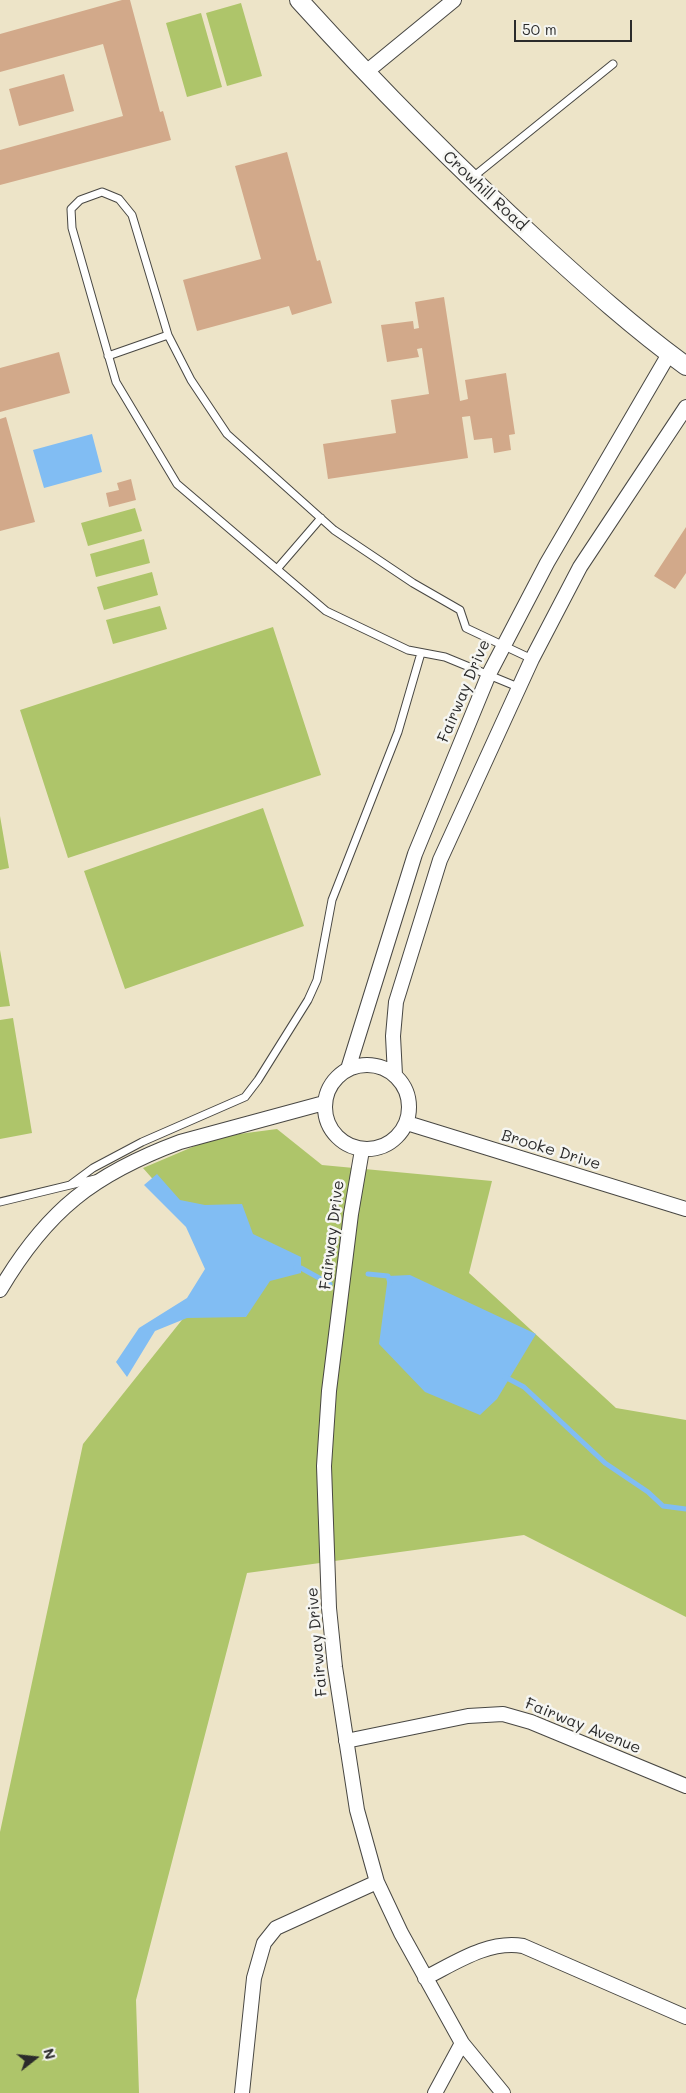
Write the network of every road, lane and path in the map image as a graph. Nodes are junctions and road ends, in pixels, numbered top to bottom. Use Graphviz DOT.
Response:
graph roads {
  1 [pos="299,0"];
  2 [pos="454,0"];
  3 [pos="613,64"];
  4 [pos="365,73"];
  5 [pos="470,179"];
  6 [pos="168,335"];
  7 [pos="669,354"];
  8 [pos="108,356"];
  9 [pos="686,366"];
  10 [pos="686,407"];
  11 [pos="321,518"];
  12 [pos="277,569"];
  13 [pos="501,647"];
  14 [pos="421,653"];
  15 [pos="532,659"];
  16 [pos="489,674"];
  17 [pos="518,687"];
  18 [pos="348,1069"];
  19 [pos="394,1075"];
  20 [pos="324,1104"];
  21 [pos="407,1123"];
  22 [pos="362,1150"];
  23 [pos="105,1176"];
  24 [pos="70,1185"];
  25 [pos="0,1202"];
  26 [pos="686,1209"];
  27 [pos="0,1290"];
  28 [pos="346,1741"];
  29 [pos="686,1786"];
  30 [pos="377,1882"];
  31 [pos="425,1978"];
  32 [pos="686,2017"];
  33 [pos="462,2043"];
  34 [pos="242,2093"];
  35 [pos="435,2093"];
  36 [pos="503,2093"];
  1 -- 4 [label="street, Crowhill Road"];
  2 -- 4 [label="street"];
  3 -- 5 [label="lane"];
  4 -- 5 [label="street, Crowhill Road"];
  5 -- 7 [label="street, Crowhill Road"];
  6 -- 8 [label="lane"];
  6 -- 8 [label="lane"];
  6 -- 11 [label="lane"];
  7 -- 9 [label="street, Crowhill Road"];
  7 -- 13 [label="street, Fairway Drive"];
  8 -- 12 [label="lane"];
  10 -- 15 [label="street"];
  11 -- 12 [label="lane"];
  11 -- 13 [label="lane"];
  12 -- 14 [label="lane"];
  13 -- 15 [label="lane"];
  13 -- 16 [label="street, Fairway Drive"];
  14 -- 16 [label="lane"];
  14 -- 24 [label="lane"];
  15 -- 17 [label="street"];
  16 -- 17 [label="lane"];
  16 -- 18 [label="street, Fairway Drive"];
  17 -- 19 [label="street"];
  18 -- 19 [label="street"];
  18 -- 20 [label="street"];
  19 -- 21 [label="street"];
  20 -- 22 [label="street"];
  20 -- 23 [label="street"];
  21 -- 22 [label="street"];
  21 -- 26 [label="street, Brooke Drive"];
  22 -- 28 [label="street, Fairway Drive"];
  23 -- 24 [label="lane"];
  23 -- 27 [label="street"];
  24 -- 25 [label="lane"];
  28 -- 29 [label="street, Fairway Avenue"];
  28 -- 30 [label="street, Fairway Drive"];
  30 -- 31 [label="street, Fairway Drive"];
  30 -- 34 [label="street"];
  31 -- 32 [label="street"];
  31 -- 33 [label="street, Fairway Drive"];
  33 -- 35 [label="street"];
  33 -- 36 [label="street, Fairway Drive"];
}
